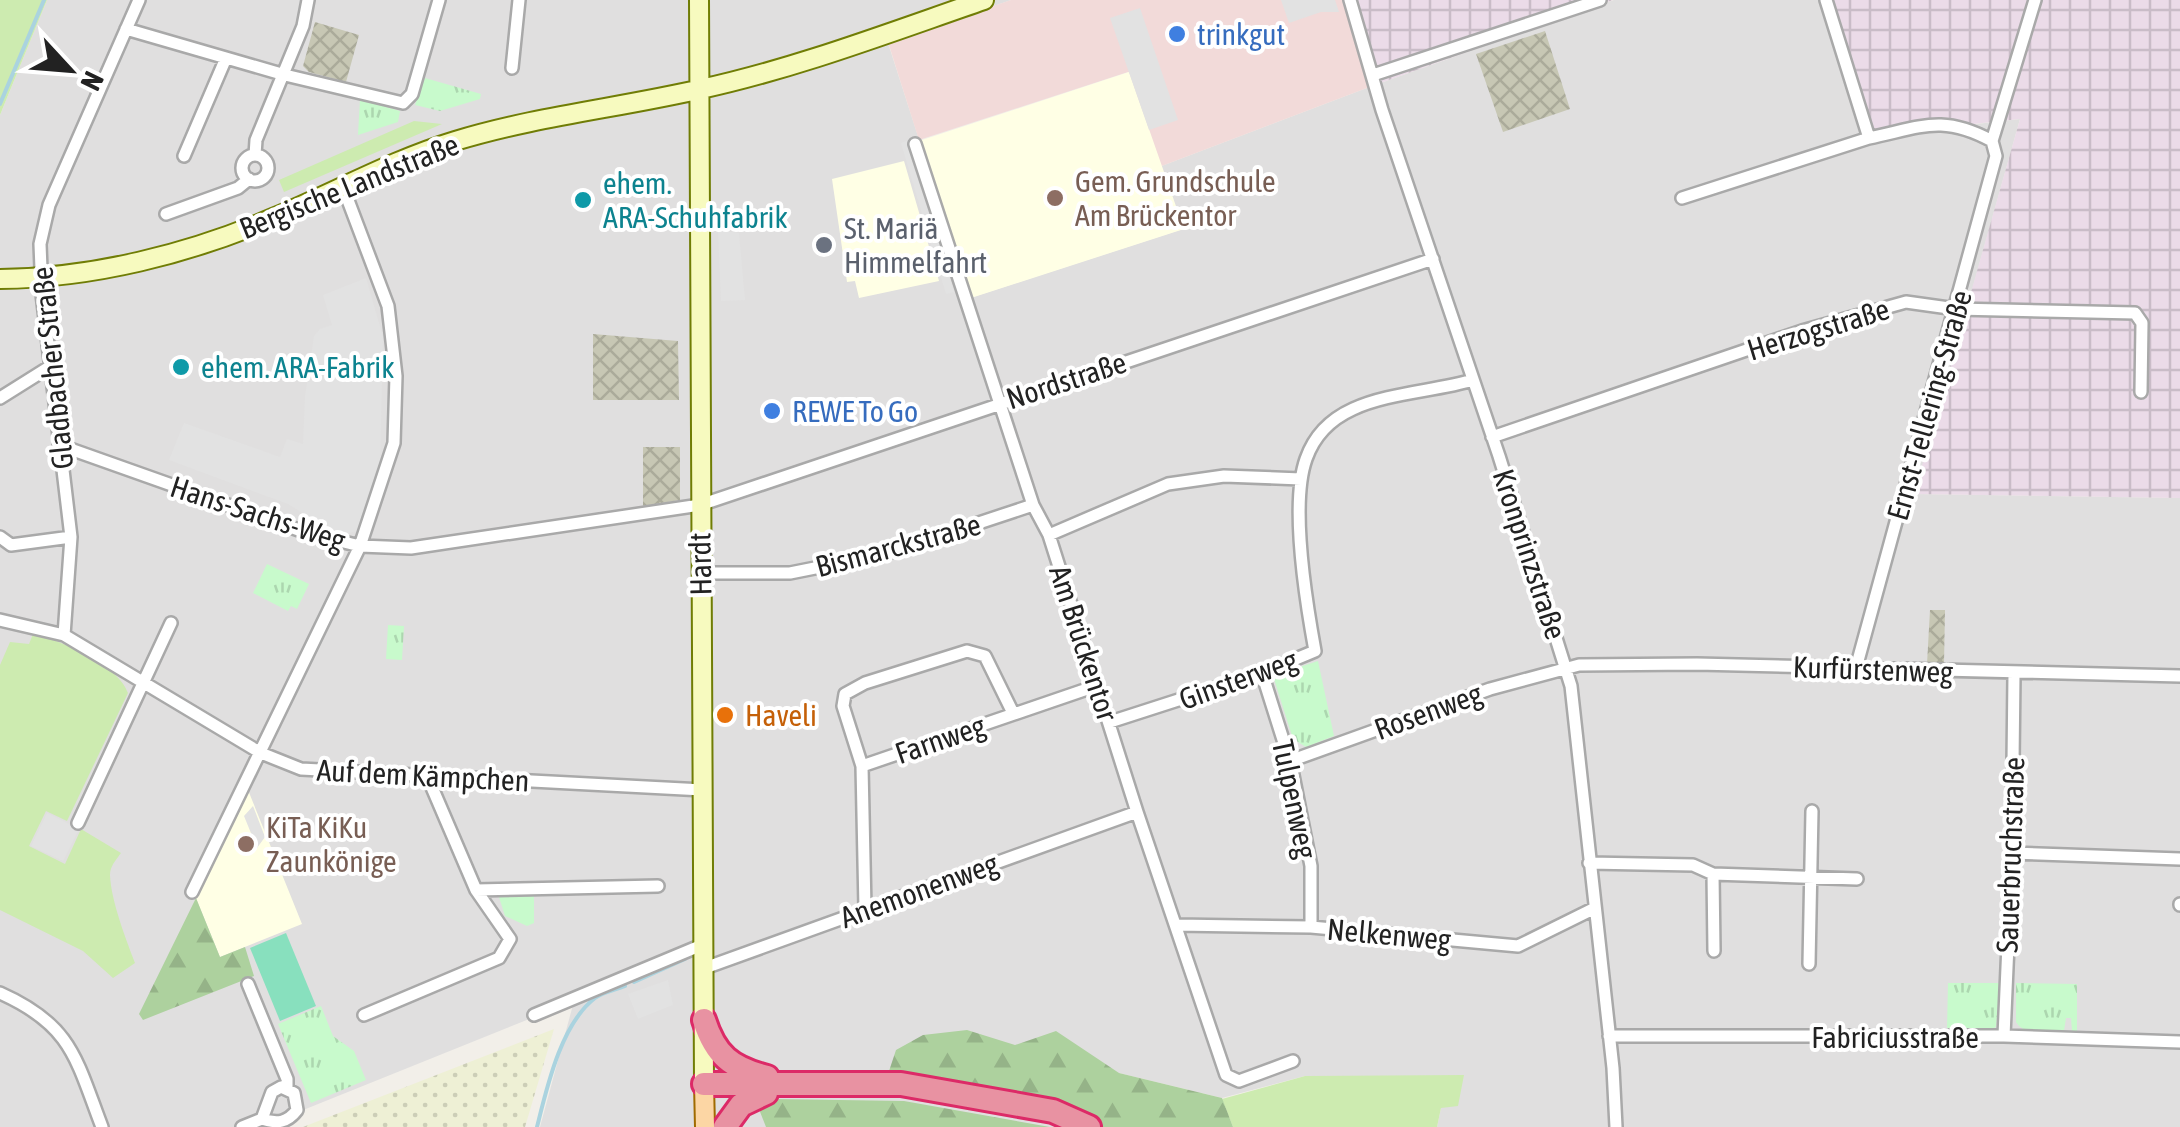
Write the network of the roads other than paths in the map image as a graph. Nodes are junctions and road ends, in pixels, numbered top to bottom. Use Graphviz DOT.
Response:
graph roads {
  1 [pos="138,0"];
  2 [pos="308,0"];
  3 [pos="439,0"];
  4 [pos="519,0"];
  5 [pos="698,0"];
  6 [pos="984,0"];
  7 [pos="1350,0"];
  8 [pos="1600,0"];
  9 [pos="1826,0"];
  10 [pos="2036,0"];
  11 [pos="126,29"];
  12 [pos="226,58"];
  13 [pos="512,68"];
  14 [pos="285,74"];
  15 [pos="1373,75"];
  16 [pos="698,90"];
  17 [pos="1869,138"];
  18 [pos="1992,141"];
  19 [pos="914,144"];
  20 [pos="255,155"];
  21 [pos="184,156"];
  22 [pos="249,179"];
  23 [pos="343,187"];
  24 [pos="1682,198"];
  25 [pos="166,214"];
  26 [pos="1434,259"];
  27 [pos="41,276"];
  28 [pos="0,278"];
  29 [pos="1956,309"];
  30 [pos="51,366"];
  31 [pos="1473,380"];
  32 [pos="2141,392"];
  33 [pos="0,398"];
  34 [pos="1001,402"];
  35 [pos="1492,437"];
  36 [pos="59,445"];
  37 [pos="1301,478"];
  38 [pos="1033,504"];
  39 [pos="700,505"];
  40 [pos="1049,534"];
  41 [pos="71,537"];
  42 [pos="0,538"];
  43 [pos="360,546"];
  44 [pos="700,573"];
  45 [pos="0,620"];
  46 [pos="171,623"];
  47 [pos="64,636"];
  48 [pos="1566,668"];
  49 [pos="1856,668"];
  50 [pos="1262,674"];
  51 [pos="2014,674"];
  52 [pos="2180,676"];
  53 [pos="144,684"];
  54 [pos="1096,686"];
  55 [pos="1013,713"];
  56 [pos="1110,722"];
  57 [pos="261,753"];
  58 [pos="1290,761"];
  59 [pos="862,766"];
  60 [pos="428,778"];
  61 [pos="703,790"];
  62 [pos="1812,811"];
  63 [pos="1136,812"];
  64 [pos="78,822"];
  65 [pos="2012,853"];
  66 [pos="2180,859"];
  67 [pos="1589,863"];
  68 [pos="1712,874"];
  69 [pos="1810,878"];
  70 [pos="1857,879"];
  71 [pos="658,886"];
  72 [pos="476,890"];
  73 [pos="192,892"];
  74 [pos="865,908"];
  75 [pos="1593,908"];
  76 [pos="1176,924"];
  77 [pos="1311,927"];
  78 [pos="702,945"];
  79 [pos="1714,951"];
  80 [pos="1809,964"];
  81 [pos="702,969"];
  82 [pos="248,984"];
  83 [pos="0,993"];
  84 [pos="364,1015"];
  85 [pos="534,1016"];
  86 [pos="704,1020"];
  87 [pos="1609,1036"];
  88 [pos="2004,1036"];
  89 [pos="2180,1042"];
  90 [pos="1292,1061"];
  91 [pos="790,1083"];
  92 [pos="287,1088"];
  93 [pos="704,1090"];
  94 [pos="766,1094"];
  95 [pos="262,1118"];
  96 [pos="102,1127"];
  97 [pos="242,1127"];
  98 [pos="705,1127"];
  99 [pos="724,1127"];
  100 [pos="1071,1127"];
  101 [pos="1089,1127"];
  102 [pos="1616,1127"];
  1 -- 11 [label="street, Gladbacher Straße"];
  2 -- 14 [label="street"];
  3 -- 14 [label="street"];
  4 -- 13 [label="street"];
  5 -- 16 [label="main road, Hardt"];
  6 -- 16 [label="main road, Bergische Landstraße"];
  7 -- 15 [label="street, Kronprinzstraße"];
  8 -- 15 [label="street"];
  9 -- 17 [label="street"];
  10 -- 18 [label="street, Ernst-Tellering-Straße"];
  11 -- 12 [label="street"];
  11 -- 27 [label="street, Gladbacher Straße"];
  12 -- 14 [label="street"];
  12 -- 21 [label="street"];
  14 -- 20 [label="street"];
  15 -- 26 [label="street, Kronprinzstraße"];
  16 -- 23 [label="main road, Bergische Landstraße"];
  16 -- 39 [label="main road, Hardt"];
  17 -- 18 [label="street"];
  17 -- 24 [label="street"];
  18 -- 29 [label="street, Ernst-Tellering-Straße"];
  19 -- 34 [label="street, Am Brückentor"];
  20 -- 22 [label="street"];
  20 -- 22 [label="street"];
  22 -- 25 [label="street"];
  23 -- 27 [label="main road, Bergische Landstraße"];
  23 -- 43 [label="street"];
  26 -- 31 [label="street, Kronprinzstraße"];
  26 -- 34 [label="street, Nordstraße"];
  27 -- 28 [label="main road, Bergische Landstraße"];
  27 -- 30 [label="street, Gladbacher Straße"];
  29 -- 32 [label="street, Herzogstraße"];
  29 -- 35 [label="street, Herzogstraße"];
  29 -- 49 [label="street, Ernst-Tellering-Straße"];
  30 -- 33 [label="street"];
  30 -- 36 [label="street, Gladbacher Straße"];
  31 -- 35 [label="street, Kronprinzstraße"];
  31 -- 37 [label="street"];
  34 -- 38 [label="street, Am Brückentor"];
  34 -- 39 [label="street, Nordstraße"];
  35 -- 48 [label="street, Kronprinzstraße"];
  36 -- 41 [label="street, Gladbacher Straße"];
  36 -- 43 [label="street, Hans-Sachs-Weg"];
  37 -- 40 [label="street"];
  37 -- 50 [label="street, Ginsterweg"];
  38 -- 40 [label="street, Am Brückentor"];
  38 -- 44 [label="street, Bismarckstraße"];
  39 -- 43 [label="street, Hans-Sachs-Weg"];
  39 -- 44 [label="main road, Hardt"];
  40 -- 54 [label="street, Am Brückentor"];
  41 -- 42 [label="street"];
  41 -- 47 [label="street, Gladbacher Straße"];
  43 -- 57 [label="street"];
  44 -- 61 [label="main road, Hardt"];
  45 -- 47 [label="street, Auf dem Kämpchen"];
  46 -- 53 [label="street"];
  47 -- 53 [label="street, Auf dem Kämpchen"];
  48 -- 49 [label="street, Kurfürstenweg"];
  48 -- 58 [label="street, Rosenweg"];
  48 -- 67 [label="street, Kronprinzstraße"];
  49 -- 51 [label="street, Kurfürstenweg"];
  50 -- 56 [label="street, Ginsterweg"];
  50 -- 58 [label="street, Tulpenweg"];
  51 -- 52 [label="street, Kurfürstenweg"];
  51 -- 65 [label="street, Sauerbruchstraße"];
  53 -- 57 [label="street, Auf dem Kämpchen"];
  53 -- 64 [label="street"];
  54 -- 55 [label="street, Farnweg"];
  54 -- 56 [label="street, Am Brückentor"];
  55 -- 59 [label="street, Farnweg"];
  55 -- 59 [label="street"];
  56 -- 63 [label="street, Am Brückentor"];
  57 -- 60 [label="street, Auf dem Kämpchen"];
  57 -- 73 [label="street"];
  58 -- 77 [label="street, Tulpenweg"];
  59 -- 74 [label="street, Farnweg"];
  60 -- 61 [label="street, Auf dem Kämpchen"];
  60 -- 72 [label="street"];
  61 -- 78 [label="main road, Hardt"];
  62 -- 69 [label="street"];
  63 -- 74 [label="street, Anemonenweg"];
  63 -- 76 [label="street, Am Brückentor"];
  65 -- 66 [label="street"];
  65 -- 88 [label="street, Sauerbruchstraße"];
  67 -- 68 [label="street"];
  67 -- 75 [label="street, Kronprinzstraße"];
  68 -- 69 [label="street"];
  68 -- 79 [label="street"];
  69 -- 70 [label="street"];
  69 -- 80 [label="street"];
  71 -- 72 [label="street"];
  72 -- 84 [label="street"];
  74 -- 81 [label="street, Anemonenweg"];
  75 -- 77 [label="street, Nelkenweg"];
  75 -- 87 [label="street, Kronprinzstraße"];
  76 -- 77 [label="street, Nelkenweg"];
  76 -- 90 [label="street, Am Brückentor"];
  78 -- 81 [label="main road, Hardt"];
  78 -- 85 [label="street"];
  81 -- 86 [label="main road, Hardt"];
  82 -- 92 [label="street"];
  83 -- 96 [label="street"];
  86 -- 91 [label="highway"];
  86 -- 93 [label="main road, Hardt"];
  87 -- 88 [label="street, Fabriciusstraße"];
  87 -- 102 [label="street, Kronprinzstraße"];
  88 -- 89 [label="street, Fabriciusstraße"];
  91 -- 93 [label="highway"];
  91 -- 101 [label="highway"];
  92 -- 95 [label="street"];
  92 -- 95 [label="street"];
  93 -- 94 [label="highway"];
  93 -- 98 [label="main road, Hardt"];
  94 -- 99 [label="highway"];
  94 -- 100 [label="highway"];
  95 -- 97 [label="street"];
}
